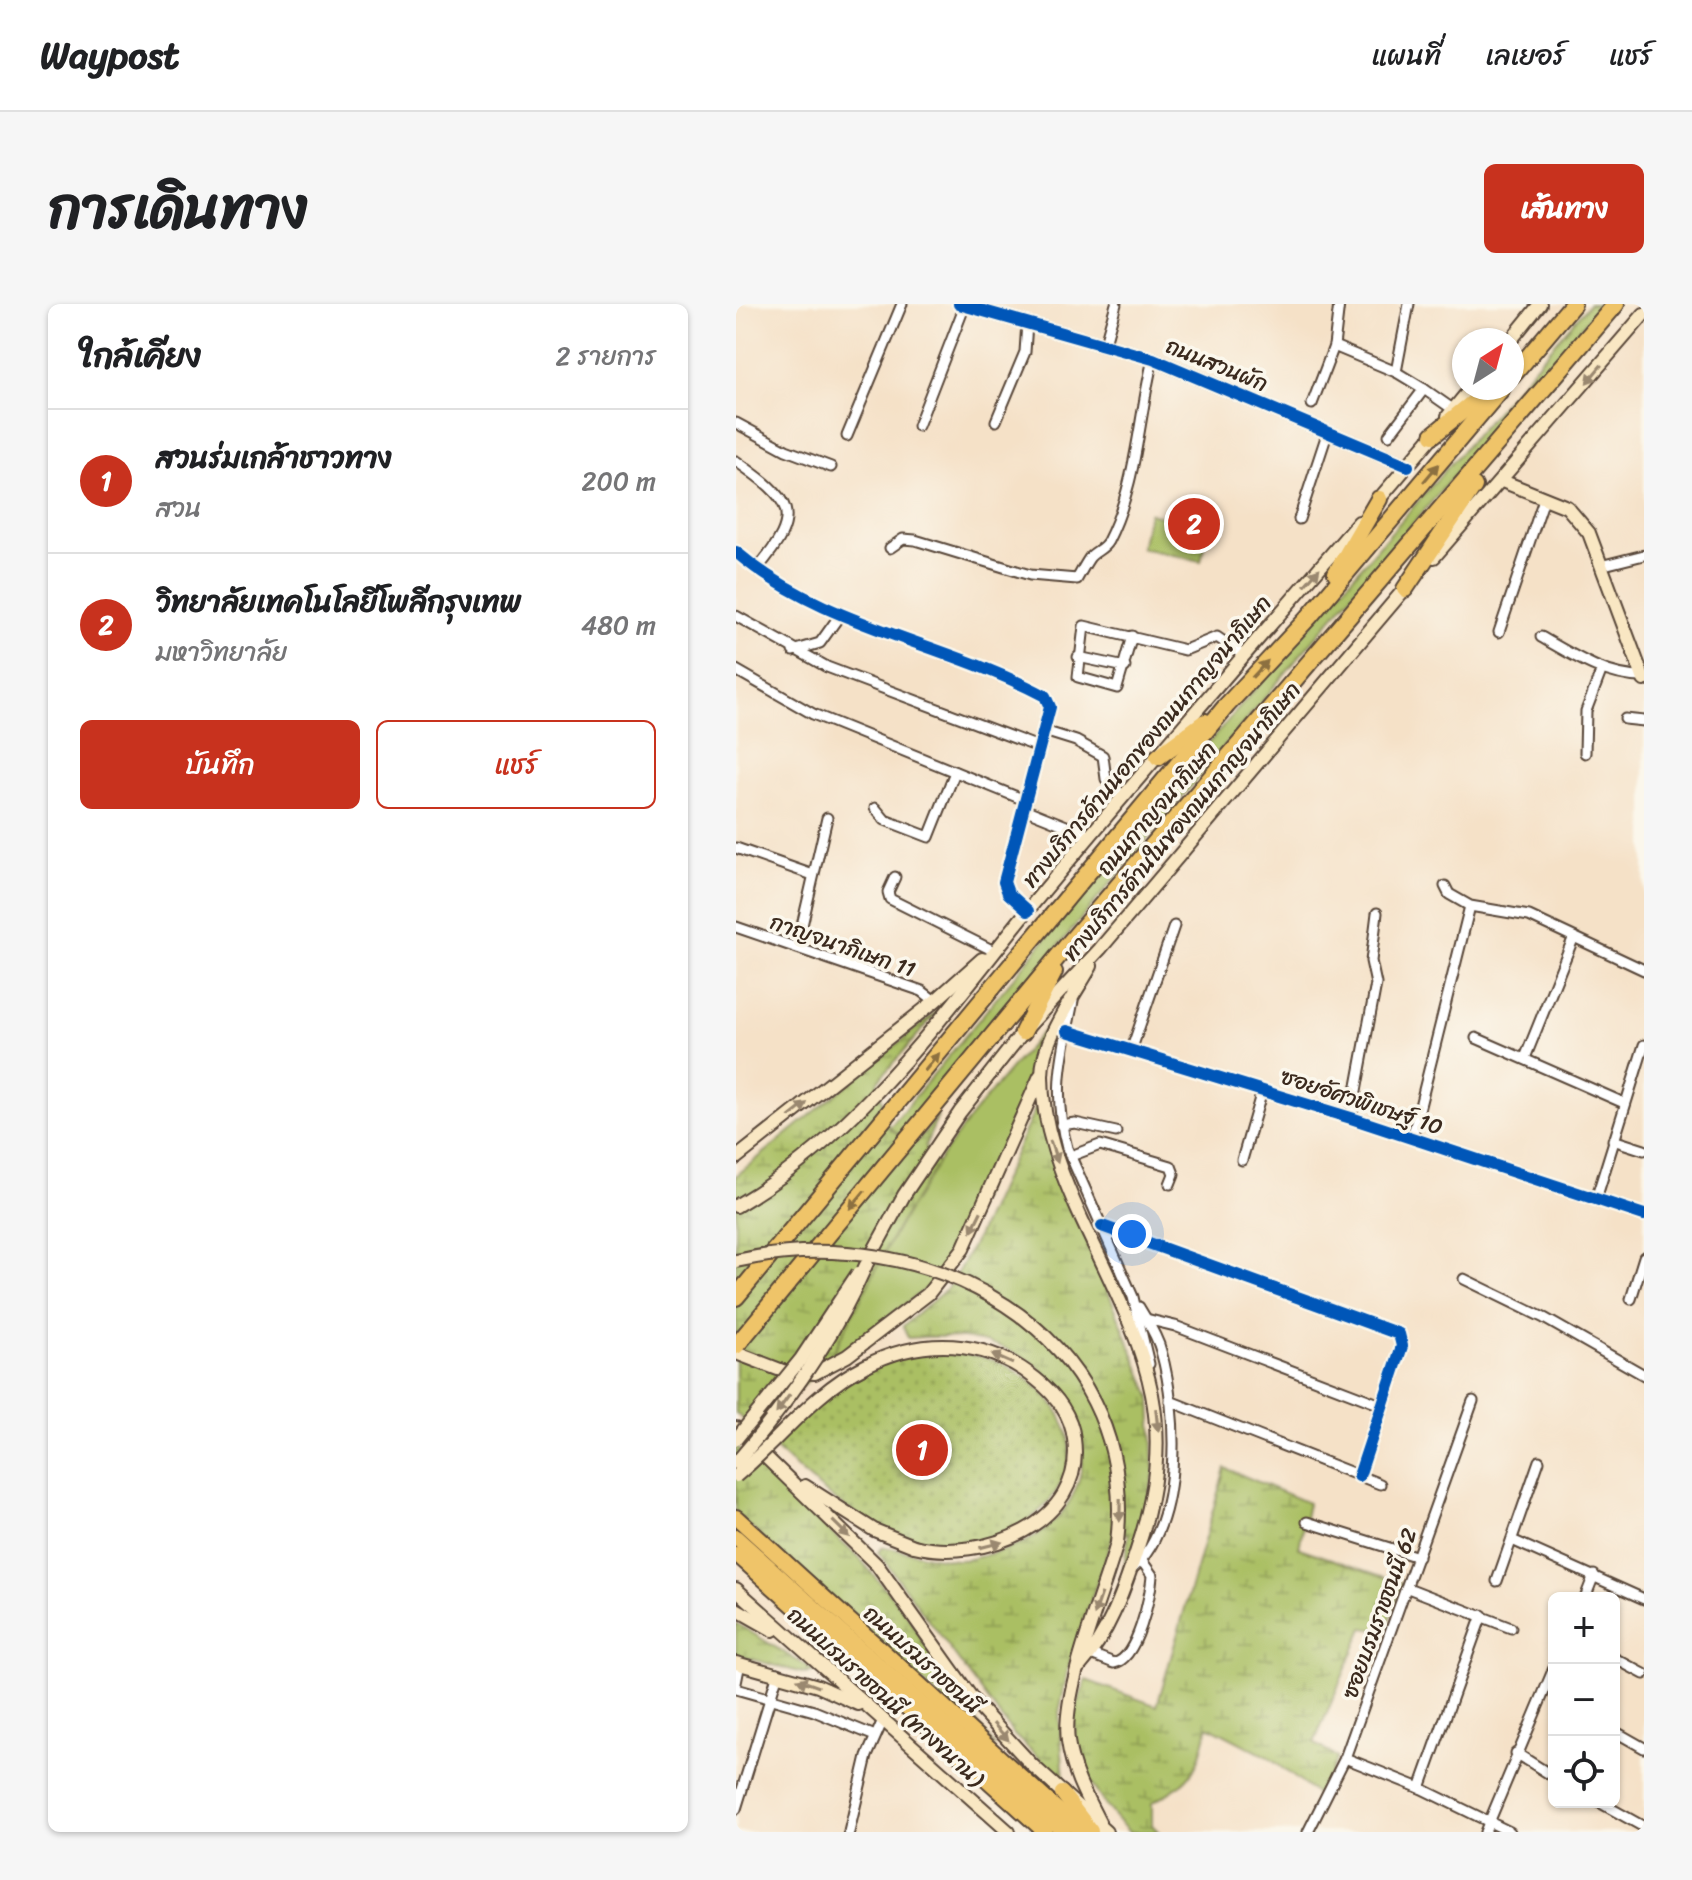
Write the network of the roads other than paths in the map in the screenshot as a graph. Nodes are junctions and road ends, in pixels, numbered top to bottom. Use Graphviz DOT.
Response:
graph roads {
  1 [pos="902,304"];
  2 [pos="1116,304"];
  3 [pos="1339,304"];
  4 [pos="1409,304"];
  5 [pos="1540,304"];
  6 [pos="1573,304"];
  7 [pos="1616,304"];
  8 [pos="968,305"];
  9 [pos="1644,314"];
  10 [pos="1027,323"];
  11 [pos="1521,328"];
  12 [pos="1105,343"];
  13 [pos="1334,346"];
  14 [pos="1153,359"];
  15 [pos="1524,361"];
  16 [pos="1396,372"];
  17 [pos="1424,389"];
  18 [pos="1462,400"];
  19 [pos="1476,400"];
  20 [pos="1492,400"];
  21 [pos="1312,404"];
  22 [pos="1454,410"];
  23 [pos="996,421"];
  24 [pos="736,423"];
  25 [pos="1515,425"];
  26 [pos="918,426"];
  27 [pos="1328,431"];
  28 [pos="1389,435"];
  29 [pos="1433,435"];
  30 [pos="847,436"];
  31 [pos="736,461"];
  32 [pos="1408,466"];
  33 [pos="831,467"];
  34 [pos="1502,481"];
  35 [pos="1379,499"];
  36 [pos="1544,499"];
  37 [pos="1299,519"];
  38 [pos="890,548"];
  39 [pos="736,552"];
  40 [pos="1644,555"];
  41 [pos="1604,565"];
  42 [pos="757,569"];
  43 [pos="1405,589"];
  44 [pos="1316,609"];
  45 [pos="840,615"];
  46 [pos="736,616"];
  47 [pos="1499,632"];
  48 [pos="1132,636"];
  49 [pos="1541,637"];
  50 [pos="793,651"];
  51 [pos="1243,655"];
  52 [pos="1078,657"];
  53 [pos="1125,667"];
  54 [pos="1602,669"];
  55 [pos="736,670"];
  56 [pos="1643,679"];
  57 [pos="1227,705"];
  58 [pos="1625,719"];
  59 [pos="1644,721"];
  60 [pos="1044,731"];
  61 [pos="1041,748"];
  62 [pos="1585,753"];
  63 [pos="1158,757"];
  64 [pos="955,772"];
  65 [pos="1124,797"];
  66 [pos="1026,805"];
  67 [pos="875,808"];
  68 [pos="827,818"];
  69 [pos="1091,836"];
  70 [pos="736,848"];
  71 [pos="813,875"];
  72 [pos="895,877"];
  73 [pos="1445,886"];
  74 [pos="1470,906"];
  75 [pos="1028,911"];
  76 [pos="1377,913"];
  77 [pos="1174,926"];
  78 [pos="736,927"];
  79 [pos="1008,936"];
  80 [pos="1573,939"];
  81 [pos="1070,942"];
  82 [pos="797,947"];
  83 [pos="1100,949"];
  84 [pos="992,950"];
  85 [pos="1644,970"];
  86 [pos="1073,998"];
  87 [pos="935,1001"];
  88 [pos="1067,1031"];
  89 [pos="1023,1032"];
  90 [pos="1476,1038"];
  91 [pos="1644,1045"];
  92 [pos="1131,1051"];
  93 [pos="1525,1058"];
  94 [pos="1042,1074"];
  95 [pos="1262,1091"];
  96 [pos="1624,1103"];
  97 [pos="1351,1118"];
  98 [pos="1061,1125"];
  99 [pos="1116,1132"];
  100 [pos="1412,1138"];
  101 [pos="1613,1140"];
  102 [pos="1644,1150"];
  103 [pos="1071,1156"];
  104 [pos="736,1158"];
  105 [pos="1242,1160"];
  106 [pos="1170,1184"];
  107 [pos="1596,1199"];
  108 [pos="736,1206"];
  109 [pos="1644,1215"];
  110 [pos="1102,1226"];
  111 [pos="1644,1257"];
  112 [pos="736,1261"];
  113 [pos="866,1265"];
  114 [pos="1464,1279"];
  115 [pos="736,1297"];
  116 [pos="1133,1297"];
  117 [pos="1631,1299"];
  118 [pos="1146,1319"];
  119 [pos="736,1346"];
  120 [pos="736,1353"];
  121 [pos="1644,1375"];
  122 [pos="1152,1385"];
  123 [pos="1170,1401"];
  124 [pos="1473,1401"];
  125 [pos="1381,1405"];
  126 [pos="736,1428"];
  127 [pos="736,1439"];
  128 [pos="1539,1461"];
  129 [pos="736,1463"];
  130 [pos="785,1474"];
  131 [pos="736,1476"];
  132 [pos="1359,1476"];
  133 [pos="1380,1484"];
  134 [pos="736,1517"];
  135 [pos="1307,1522"];
  136 [pos="736,1537"];
  137 [pos="1512,1540"];
  138 [pos="736,1554"];
  139 [pos="1418,1557"];
  140 [pos="1142,1561"];
  141 [pos="736,1562"];
  142 [pos="1131,1570"];
  143 [pos="1594,1575"];
  144 [pos="1497,1581"];
  145 [pos="1408,1588"];
  146 [pos="736,1589"];
  147 [pos="1587,1592"];
  148 [pos="1644,1599"];
  149 [pos="736,1609"];
  150 [pos="1482,1615"];
  151 [pos="1511,1628"];
  152 [pos="791,1638"];
  153 [pos="1091,1654"];
  154 [pos="1620,1661"];
  155 [pos="738,1663"];
  156 [pos="1080,1666"];
  157 [pos="778,1673"];
  158 [pos="1644,1674"];
  159 [pos="1548,1680"];
  160 [pos="736,1686"];
  161 [pos="1542,1692"];
  162 [pos="1548,1696"];
  163 [pos="772,1699"];
  164 [pos="879,1716"];
  165 [pos="1620,1734"];
  166 [pos="875,1736"];
  167 [pos="1644,1748"];
  168 [pos="1516,1753"];
  169 [pos="1345,1758"];
  170 [pos="1548,1773"];
  171 [pos="1420,1788"];
  172 [pos="1062,1793"];
  173 [pos="1610,1808"];
  174 [pos="736,1809"];
  175 [pos="1489,1821"];
  176 [pos="1644,1827"];
  177 [pos="1100,1831"];
  178 [pos="849,1832"];
  179 [pos="1009,1832"];
  180 [pos="1037,1832"];
  181 [pos="1045,1832"];
  182 [pos="1064,1832"];
  183 [pos="1082,1832"];
  184 [pos="1308,1832"];
  185 [pos="1485,1832"];
  186 [pos="1510,1832"];
  1 -- 30 [label="street"];
  2 -- 12 [label="street"];
  3 -- 13 [label="street"];
  4 -- 16 [label="street"];
  5 -- 11 [label="main road"];
  6 -- 15 [label="highway"];
  7 -- 25 [label="highway, ถนนกาญจนาภิเษก"];
  8 -- 10 [label="main road, ถนนสวนผัก"];
  8 -- 26 [label="street"];
  9 -- 34 [label="main road, ทางบริการด้านในของถนนกาญจนาภิเษก, one-way"];
  10 -- 12 [label="main road, ถนนสวนผัก"];
  10 -- 23 [label="street"];
  12 -- 14 [label="main road, ถนนสวนผัก"];
  13 -- 16 [label="street"];
  13 -- 21 [label="street"];
  14 -- 27 [label="main road, ถนนสวนผัก"];
  14 -- 38 [label="street"];
  16 -- 17 [label="street"];
  17 -- 22 [label="street"];
  17 -- 28 [label="street"];
  18 -- 22 [label="main road, ทางบริการด้านนอกของถนนกาญจนาภิเษก"];
  19 -- 29 [label="highway"];
  44 -- 20 [label="highway, ถนนกาญจนาภิเษก, one-way"];
  22 -- 29 [label="main road, ทางบริการด้านนอกของถนนกาญจนาภิเษก"];
  24 -- 33 [label="street"];
  25 -- 43 [label="highway"];
  25 -- 81 [label="highway, ถนนกาญจนาภิเษก"];
  27 -- 32 [label="main road, ถนนสวนผัก"];
  27 -- 37 [label="street"];
  29 -- 32 [label="main road, ทางบริการด้านนอกของถนนกาญจนาภิเษก"];
  31 -- 42 [label="street"];
  32 -- 35 [label="main road, ทางบริการด้านนอกของถนนกาญจนาภิเษก"];
  34 -- 36 [label="main road"];
  34 -- 43 [label="main road, ทางบริการด้านในของถนนกาญจนาภิเษก"];
  35 -- 44 [label="highway"];
  51 -- 35 [label="main road, ทางบริการด้านนอกของถนนกาญจนาภิเษก, one-way"];
  36 -- 41 [label="main road"];
  36 -- 47 [label="street"];
  39 -- 42 [label="street"];
  40 -- 41 [label="street"];
  41 -- 56 [label="main road"];
  42 -- 45 [label="street"];
  43 -- 83 [label="main road, ทางบริการด้านในของถนนกาญจนาภิเษก"];
  57 -- 44 [label="highway, ถนนกาญจนาภิเษก, one-way"];
  45 -- 50 [label="street"];
  45 -- 60 [label="street"];
  46 -- 50 [label="street"];
  48 -- 51 [label="street"];
  48 -- 52 [label="street"];
  48 -- 53 [label="street"];
  49 -- 54 [label="street"];
  50 -- 61 [label="street"];
  51 -- 63 [label="main road, ทางบริการด้านนอกของถนนกาญจนาภิเษก"];
  52 -- 53 [label="street"];
  52 -- 53 [label="street"];
  54 -- 56 [label="street"];
  54 -- 62 [label="street"];
  55 -- 64 [label="street"];
  57 -- 63 [label="highway"];
  115 -- 57 [label="highway, ถนนกาญจนาภิเษก, one-way"];
  58 -- 59 [label="street"];
  60 -- 61 [label="street"];
  60 -- 65 [label="street"];
  61 -- 66 [label="street"];
  63 -- 65 [label="main road, ทางบริการด้านนอกของถนนกาญจนาภิเษก"];
  64 -- 66 [label="street"];
  64 -- 67 [label="street"];
  65 -- 69 [label="main road, ทางบริการด้านนอกของถนนกาญจนาภิเษก"];
  66 -- 69 [label="street"];
  66 -- 75 [label="street"];
  68 -- 71 [label="street"];
  69 -- 75 [label="main road, ทางบริการด้านนอกของถนนกาญจนาภิเษก"];
  70 -- 71 [label="street"];
  71 -- 82 [label="street"];
  72 -- 84 [label="street"];
  73 -- 74 [label="street"];
  74 -- 80 [label="street"];
  74 -- 100 [label="street"];
  75 -- 79 [label="main road, ทางบริการด้านนอกของถนนกาญจนาภิเษก"];
  76 -- 97 [label="street"];
  77 -- 92 [label="street"];
  78 -- 82 [label="street, กาญจนาภิเษก 11"];
  79 -- 84 [label="main road"];
  79 -- 108 [label="main road, ทางบริการด้านนอกของถนนกาญจนาภิเษก"];
  80 -- 85 [label="street"];
  80 -- 93 [label="street"];
  81 -- 89 [label="highway"];
  81 -- 119 [label="highway, ถนนกาญจนาภิเษก, one-way"];
  82 -- 87 [label="street, กาญจนาภิเษก 11"];
  83 -- 86 [label="main road"];
  83 -- 89 [label="main road, ทางบริการด้านในของถนนกาญจนาภิเษก"];
  84 -- 87 [label="main road"];
  86 -- 88 [label="street"];
  86 -- 94 [label="main road"];
  104 -- 87 [label="main road, one-way"];
  88 -- 92 [label="street, ซอยอัศวพิเชษฐ์ 10"];
  88 -- 98 [label="street"];
  89 -- 113 [label="main road, ทางบริการด้านในของถนนกาญจนาภิเษก"];
  90 -- 93 [label="street"];
  91 -- 96 [label="street"];
  92 -- 95 [label="street, ซอยอัศวพิเชษฐ์ 10"];
  93 -- 96 [label="street"];
  94 -- 120 [label="main road, one-way"];
  94 -- 122 [label="main road, one-way"];
  95 -- 97 [label="street, ซอยอัศวพิเชษฐ์ 10"];
  95 -- 105 [label="street"];
  96 -- 101 [label="street"];
  97 -- 100 [label="street, ซอยอัศวพิเชษฐ์ 10"];
  98 -- 99 [label="street"];
  98 -- 103 [label="street"];
  100 -- 107 [label="street, ซอยอัศวพิเชษฐ์ 10"];
  101 -- 102 [label="street"];
  101 -- 107 [label="street"];
  103 -- 106 [label="street"];
  103 -- 110 [label="street"];
  107 -- 109 [label="street, ซอยอัศวพิเชษฐ์ 10"];
  110 -- 116 [label="street"];
  110 -- 125 [label="street"];
  111 -- 117 [label="street"];
  112 -- 156 [label="main road, one-way, bridge"];
  113 -- 127 [label="main road, bridge"];
  113 -- 129 [label="main road, ทางบริการด้านในของถนนกาญจนาภิเษก, one-way, bridge"];
  114 -- 121 [label="street"];
  116 -- 118 [label="street"];
  116 -- 122 [label="street"];
  118 -- 123 [label="street"];
  118 -- 125 [label="street"];
  122 -- 142 [label="main road, one-way"];
  123 -- 132 [label="street"];
  123 -- 140 [label="street"];
  124 -- 139 [label="street, ซอยบรมราชชนนี 62"];
  125 -- 132 [label="street"];
  126 -- 130 [label="main road"];
  128 -- 137 [label="street"];
  130 -- 131 [label="main road, one-way, bridge"];
  130 -- 172 [label="main road, one-way"];
  132 -- 133 [label="street"];
  134 -- 183 [label="main road, ถนนบรมราชชนนี"];
  135 -- 139 [label="street"];
  136 -- 182 [label="main road"];
  137 -- 143 [label="street"];
  137 -- 144 [label="street"];
  138 -- 181 [label="main road"];
  139 -- 145 [label="street, ซอยบรมราชชนนี 62"];
  140 -- 142 [label="street"];
  140 -- 153 [label="street"];
  141 -- 180 [label="main road"];
  142 -- 153 [label="main road"];
  143 -- 147 [label="street"];
  143 -- 148 [label="street"];
  145 -- 150 [label="street"];
  145 -- 169 [label="street, ซอยบรมราชชนนี 62"];
  146 -- 152 [label="main road, ถนนบรมราชชนนี (ทางขนาน)"];
  149 -- 152 [label="main road"];
  150 -- 151 [label="street"];
  150 -- 171 [label="street"];
  152 -- 164 [label="main road, ถนนบรมราชชนนี (ทางขนาน)"];
  153 -- 156 [label="main road"];
  154 -- 158 [label="street"];
  155 -- 157 [label="main road"];
  155 -- 160 [label="street"];
  156 -- 177 [label="main road"];
  157 -- 163 [label="street"];
  164 -- 157 [label="main road, one-way"];
  159 -- 161 [label="street"];
  160 -- 163 [label="street"];
  161 -- 162 [label="street"];
  161 -- 168 [label="street"];
  163 -- 166 [label="street"];
  163 -- 174 [label="street"];
  164 -- 166 [label="street"];
  164 -- 179 [label="main road, ถนนบรมราชชนนี (ทางขนาน)"];
  165 -- 167 [label="street"];
  166 -- 178 [label="street"];
  168 -- 170 [label="street"];
  168 -- 175 [label="street"];
  169 -- 171 [label="street"];
  169 -- 184 [label="street, ซอยบรมราชชนนี 62"];
  171 -- 175 [label="street"];
  172 -- 177 [label="main road"];
  173 -- 176 [label="street"];
  175 -- 185 [label="street"];
  175 -- 186 [label="street"];
}
